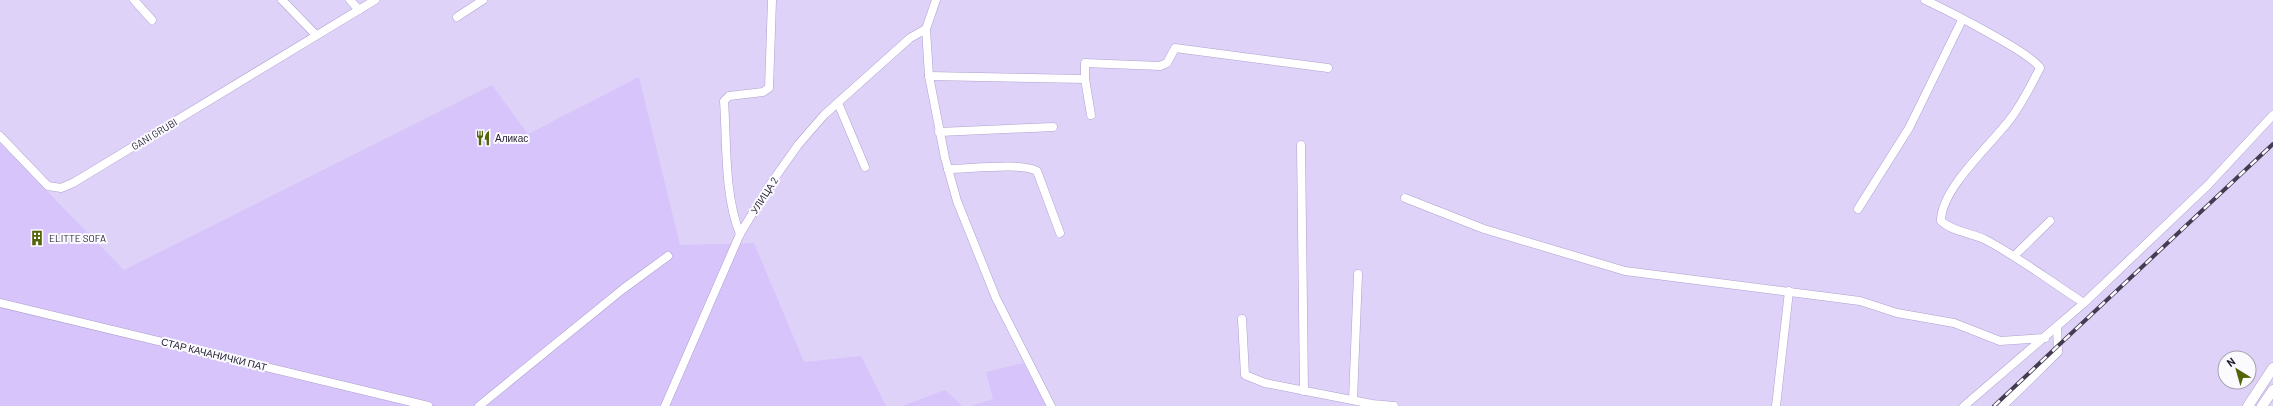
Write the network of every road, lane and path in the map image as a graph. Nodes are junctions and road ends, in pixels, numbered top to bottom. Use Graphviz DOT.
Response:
graph roads {
  1 [pos="134,0"];
  2 [pos="282,0"];
  3 [pos="350,0"];
  4 [pos="375,0"];
  5 [pos="482,0"];
  6 [pos="772,0"];
  7 [pos="936,0"];
  8 [pos="1928,1"];
  9 [pos="359,10"];
  10 [pos="456,18"];
  11 [pos="152,20"];
  12 [pos="1962,20"];
  13 [pos="926,29"];
  14 [pos="316,35"];
  15 [pos="1328,68"];
  16 [pos="929,76"];
  17 [pos="1085,79"];
  18 [pos="838,103"];
  19 [pos="1091,115"];
  20 [pos="2273,115"];
  21 [pos="1053,127"];
  22 [pos="939,132"];
  23 [pos="0,136"];
  24 [pos="1301,145"];
  25 [pos="865,167"];
  26 [pos="948,170"];
  27 [pos="1405,198"];
  28 [pos="1858,209"];
  29 [pos="2050,221"];
  30 [pos="1060,233"];
  31 [pos="740,234"];
  32 [pos="668,256"];
  33 [pos="2014,256"];
  34 [pos="1358,274"];
  35 [pos="1789,291"];
  36 [pos="0,303"];
  37 [pos="2084,303"];
  38 [pos="1242,319"];
  39 [pos="2057,327"];
  40 [pos="2045,338"];
  41 [pos="2273,368"];
  42 [pos="2273,390"];
  43 [pos="1304,391"];
  44 [pos="1353,400"];
  45 [pos="428,406"];
  46 [pos="479,406"];
  47 [pos="665,406"];
  48 [pos="1051,406"];
  49 [pos="1394,406"];
  50 [pos="1776,406"];
  51 [pos="1964,406"];
  52 [pos="2004,406"];
  53 [pos="2248,406"];
  54 [pos="2262,406"];
  1 -- 11 [label="street"];
  2 -- 14 [label="street"];
  3 -- 9 [label="street"];
  4 -- 9 [label="street, GANI GRUBI"];
  5 -- 10 [label="street"];
  6 -- 31 [label="street"];
  7 -- 13 [label="street"];
  8 -- 12 [label="street"];
  9 -- 14 [label="street, GANI GRUBI"];
  12 -- 28 [label="street"];
  12 -- 33 [label="street"];
  13 -- 16 [label="street"];
  13 -- 18 [label="street, УЛИЦА 2"];
  14 -- 23 [label="street, GANI GRUBI"];
  15 -- 17 [label="street"];
  16 -- 17 [label="street"];
  16 -- 22 [label="street"];
  17 -- 19 [label="street"];
  18 -- 25 [label="street"];
  18 -- 31 [label="street, УЛИЦА 2"];
  20 -- 37 [label="street"];
  21 -- 22 [label="street"];
  22 -- 26 [label="street"];
  24 -- 43 [label="street"];
  26 -- 30 [label="street"];
  26 -- 48 [label="street"];
  27 -- 35 [label="street"];
  29 -- 33 [label="street"];
  31 -- 47 [label="street, УЛИЦА 2"];
  32 -- 46 [label="street"];
  33 -- 37 [label="street"];
  34 -- 44 [label="street"];
  35 -- 40 [label="street"];
  35 -- 50 [label="street"];
  36 -- 45 [label="street, СТАР КАЧАНИЧКИ ПАТ"];
  37 -- 39 [label="street"];
  38 -- 43 [label="street"];
  39 -- 40 [label="street"];
  39 -- 52 [label="street"];
  40 -- 51 [label="street"];
  41 -- 53 [label="street"];
  42 -- 54 [label="street"];
  43 -- 44 [label="street"];
  44 -- 49 [label="street"];
}
